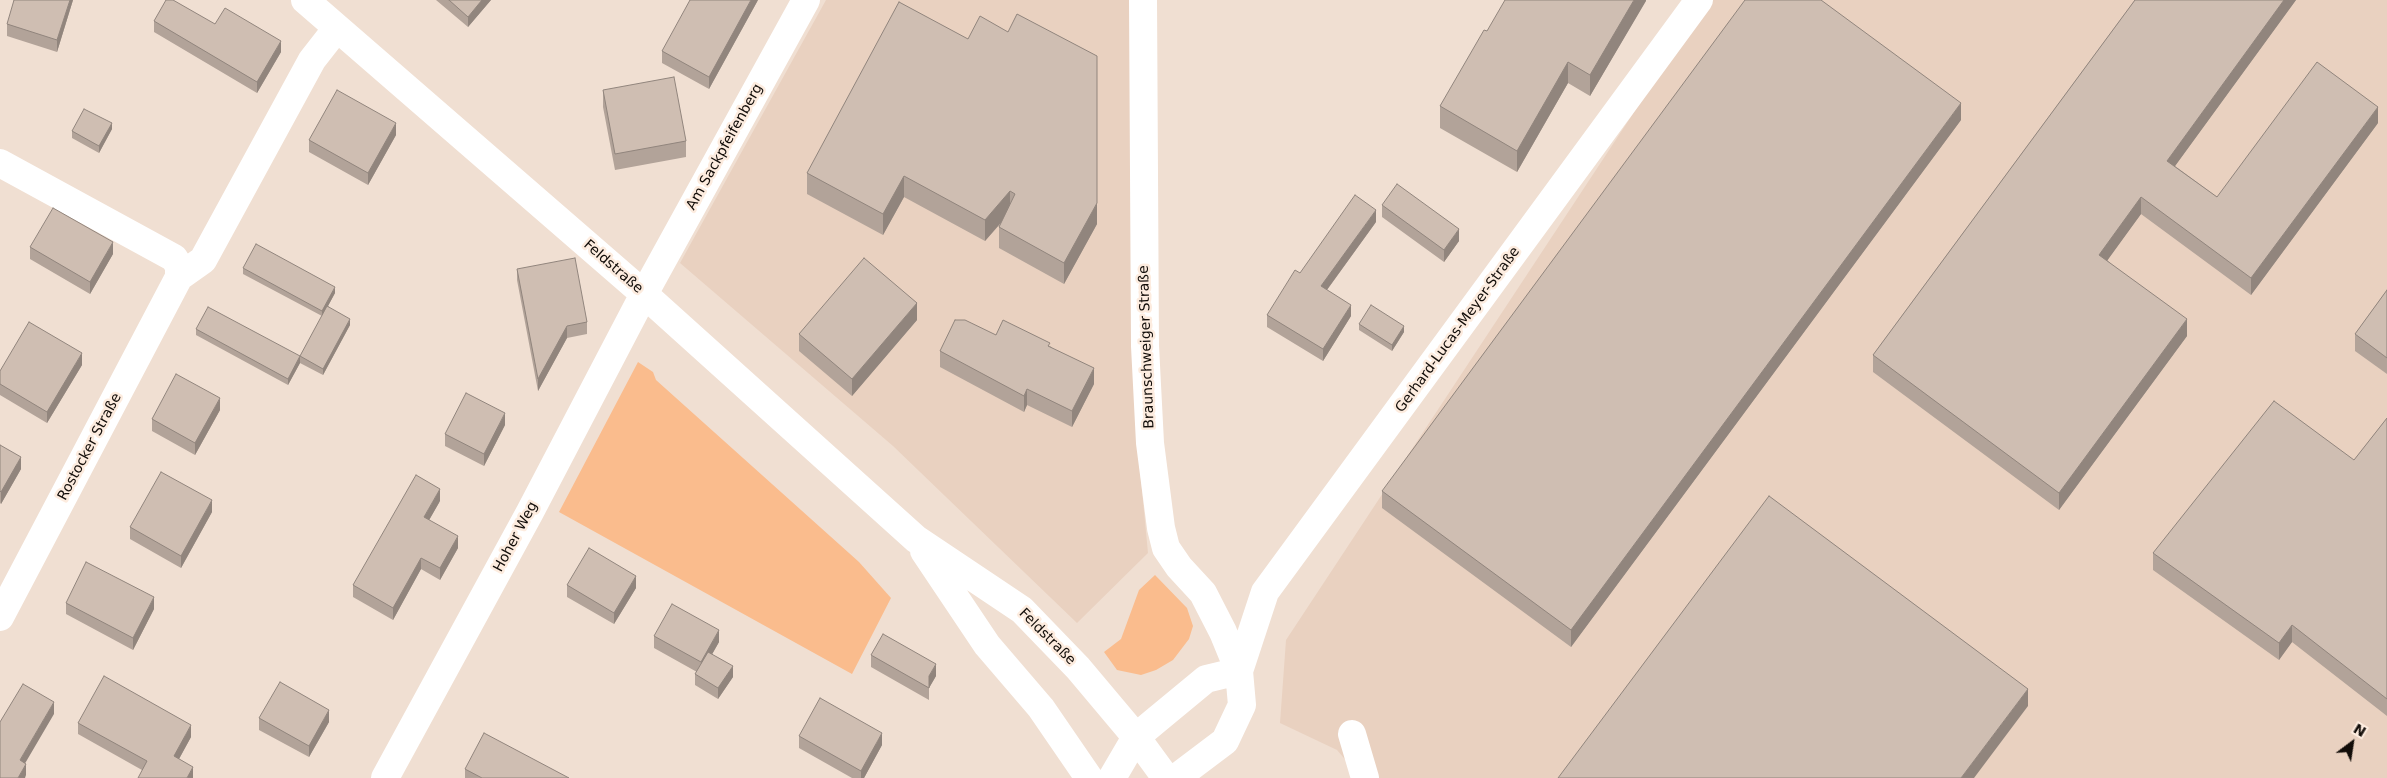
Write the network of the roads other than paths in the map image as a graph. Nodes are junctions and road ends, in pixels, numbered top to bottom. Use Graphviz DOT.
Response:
graph roads {
  1 [pos="306,0"];
  2 [pos="806,0"];
  3 [pos="1143,0"];
  4 [pos="1698,0"];
  5 [pos="337,28"];
  6 [pos="0,163"];
  7 [pos="179,277"];
  8 [pos="644,294"];
  9 [pos="916,539"];
  10 [pos="0,617"];
  11 [pos="1239,671"];
  12 [pos="1352,734"];
  13 [pos="1136,737"];
  14 [pos="385,778"];
  15 [pos="1089,778"];
  16 [pos="1112,778"];
  17 [pos="1166,778"];
  18 [pos="1176,778"];
  19 [pos="1365,778"];
  1 -- 5 [label="street, Feldstraße"];
  2 -- 8 [label="street, Am Sackpfeifenberg"];
  3 -- 11 [label="street, Braunschweiger Straße"];
  4 -- 11 [label="street, Gerhard-Lucas-Meyer-Straße"];
  5 -- 7 [label="street, Rostocker Straße"];
  5 -- 8 [label="street, Feldstraße"];
  6 -- 7 [label="street"];
  7 -- 10 [label="street, Rostocker Straße"];
  8 -- 9 [label="street, Feldstraße"];
  8 -- 14 [label="street, Hoher Weg"];
  9 -- 13 [label="street, Feldstraße"];
  9 -- 15 [label="street, Feldstraße"];
  11 -- 13 [label="street"];
  11 -- 18 [label="street"];
  12 -- 19 [label="street"];
  13 -- 16 [label="street"];
  13 -- 17 [label="street, Feldstraße"];
}
